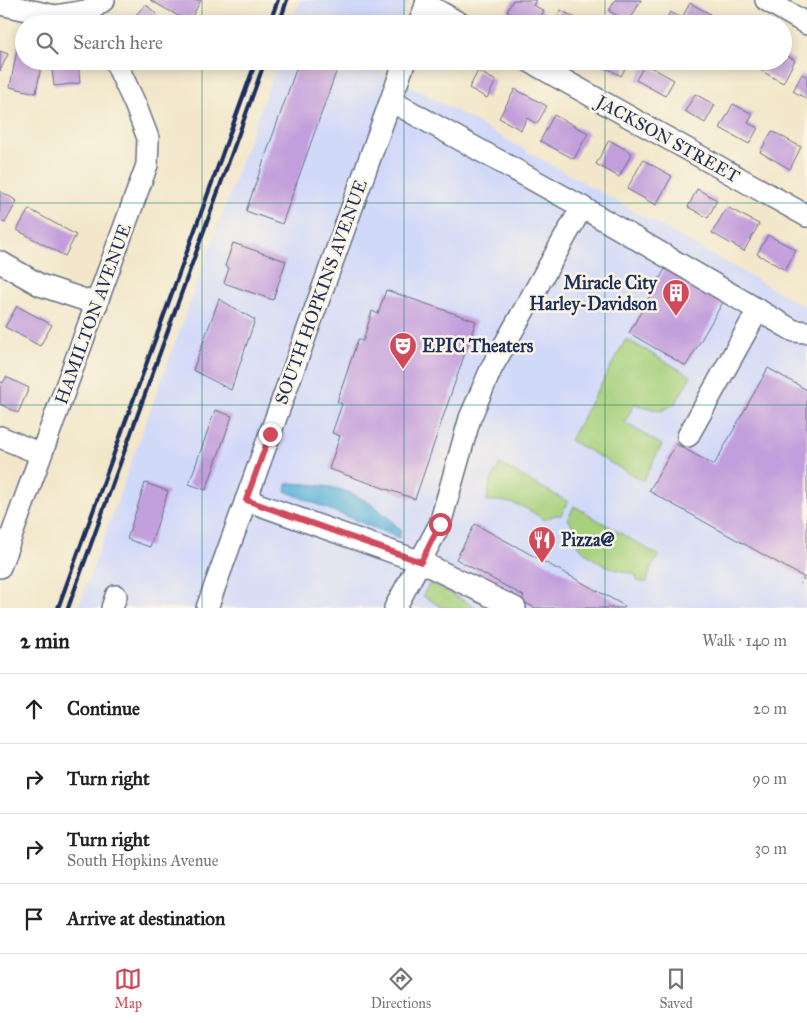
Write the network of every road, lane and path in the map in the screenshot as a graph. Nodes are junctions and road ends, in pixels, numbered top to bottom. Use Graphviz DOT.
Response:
graph roads {
  1 [pos="766,0"];
  2 [pos="0,4"];
  3 [pos="424,9"];
  4 [pos="97,11"];
  5 [pos="50,15"];
  6 [pos="63,15"];
  7 [pos="439,15"];
  8 [pos="792,15"];
  9 [pos="792,15"];
  10 [pos="807,24"];
  11 [pos="119,70"];
  12 [pos="403,70"];
  13 [pos="545,70"];
  14 [pos="391,101"];
  15 [pos="582,207"];
  16 [pos="807,216"];
  17 [pos="0,262"];
  18 [pos="97,304"];
  19 [pos="758,310"];
  20 [pos="807,332"];
  21 [pos="688,436"];
  22 [pos="0,437"];
  23 [pos="41,454"];
  24 [pos="246,500"];
  25 [pos="421,562"];
  26 [pos="0,567"];
  27 [pos="804,578"];
  28 [pos="800,584"];
  29 [pos="206,608"];
  30 [pos="395,608"];
  31 [pos="515,608"];
  1 -- 9 [label="street"];
  2 -- 5 [label="street"];
  3 -- 7 [label="street"];
  4 -- 6 [label="street"];
  8 -- 10 [label="street"];
  11 -- 18 [label="street, HAMILTON AVENUE"];
  12 -- 14 [label="street, SOUTH HOPKINS AVENUE"];
  13 -- 16 [label="street, JACKSON STREET"];
  14 -- 15 [label="street"];
  14 -- 24 [label="street, SOUTH HOPKINS AVENUE"];
  15 -- 19 [label="street"];
  15 -- 25 [label="street"];
  17 -- 18 [label="street"];
  18 -- 23 [label="street, HAMILTON AVENUE"];
  19 -- 20 [label="street"];
  19 -- 21 [label="street"];
  22 -- 23 [label="street"];
  23 -- 26 [label="street, HAMILTON AVENUE"];
  24 -- 25 [label="street"];
  24 -- 29 [label="street, SOUTH HOPKINS AVENUE"];
  25 -- 30 [label="street"];
  25 -- 31 [label="street"];
  27 -- 28 [label="path"];
}
